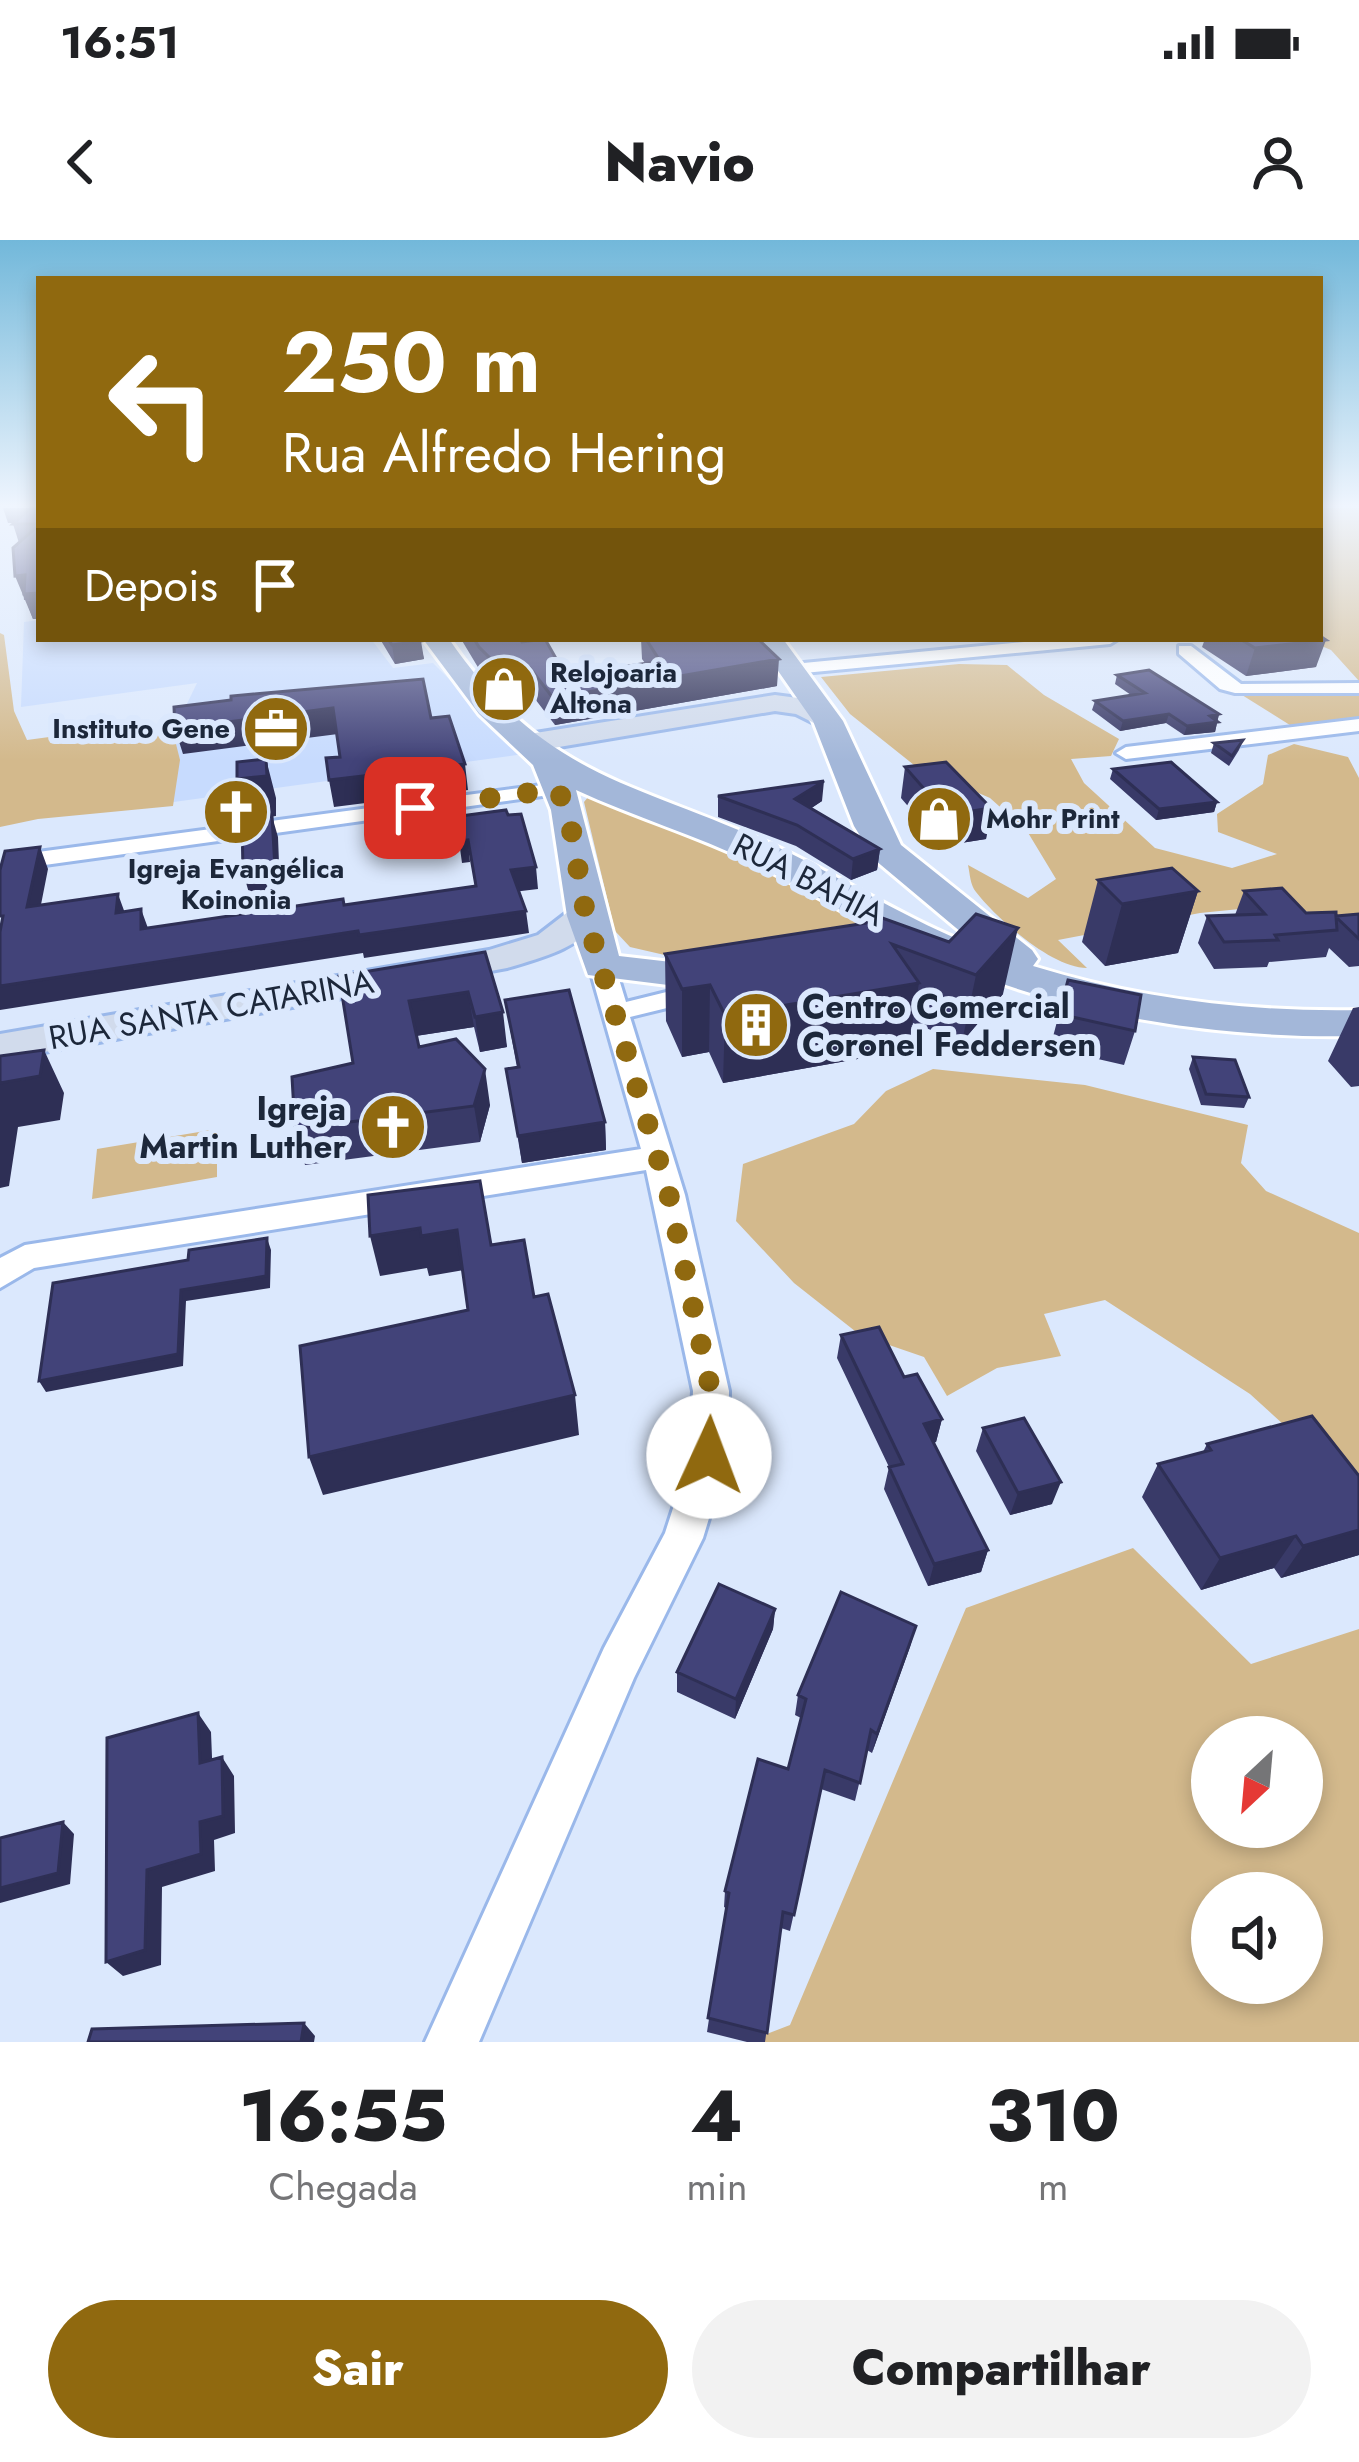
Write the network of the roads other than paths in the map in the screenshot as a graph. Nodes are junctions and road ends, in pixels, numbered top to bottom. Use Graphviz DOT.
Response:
graph roads {
  1 [pos="438,642"];
  2 [pos="772,642"];
  3 [pos="1078,642"];
  4 [pos="1185,650"];
  5 [pos="794,669"];
  6 [pos="1359,688"];
  7 [pos="828,721"];
  8 [pos="1359,725"];
  9 [pos="1126,753"];
  10 [pos="545,764"];
  11 [pos="23,861"];
  12 [pos="921,884"];
  13 [pos="586,916"];
  14 [pos="938,945"];
  15 [pos="494,960"];
  16 [pos="880,962"];
  17 [pos="602,966"];
  18 [pos="759,979"];
  19 [pos="1052,982"];
  20 [pos="616,1013"];
  21 [pos="1359,1023"];
  22 [pos="0,1047"];
  23 [pos="658,1157"];
  24 [pos="0,1275"];
  25 [pos="452,2042"];
  1 -- 10 [label="main road"];
  2 -- 5 [label="main road"];
  3 -- 5 [label="street"];
  4 -- 6 [label="street"];
  5 -- 7 [label="main road"];
  7 -- 10 [label="main road"];
  7 -- 12 [label="main road"];
  8 -- 9 [label="street"];
  10 -- 11 [label="street"];
  10 -- 13 [label="main road"];
  10 -- 14 [label="main road, RUA BAHIA"];
  12 -- 14 [label="main road"];
  12 -- 19 [label="main road"];
  13 -- 15 [label="main road, RUA SANTA CATARINA"];
  13 -- 17 [label="main road"];
  14 -- 16 [label="main road"];
  14 -- 19 [label="main road, RUA BAHIA"];
  15 -- 17 [label="main road, RUA SANTA CATARINA"];
  15 -- 22 [label="main road, RUA SANTA CATARINA"];
  17 -- 18 [label="main road"];
  17 -- 20 [label="street"];
  18 -- 20 [label="street"];
  19 -- 21 [label="main road, RUA BAHIA"];
  20 -- 23 [label="street"];
  23 -- 24 [label="street"];
  23 -- 25 [label="street"];
}
